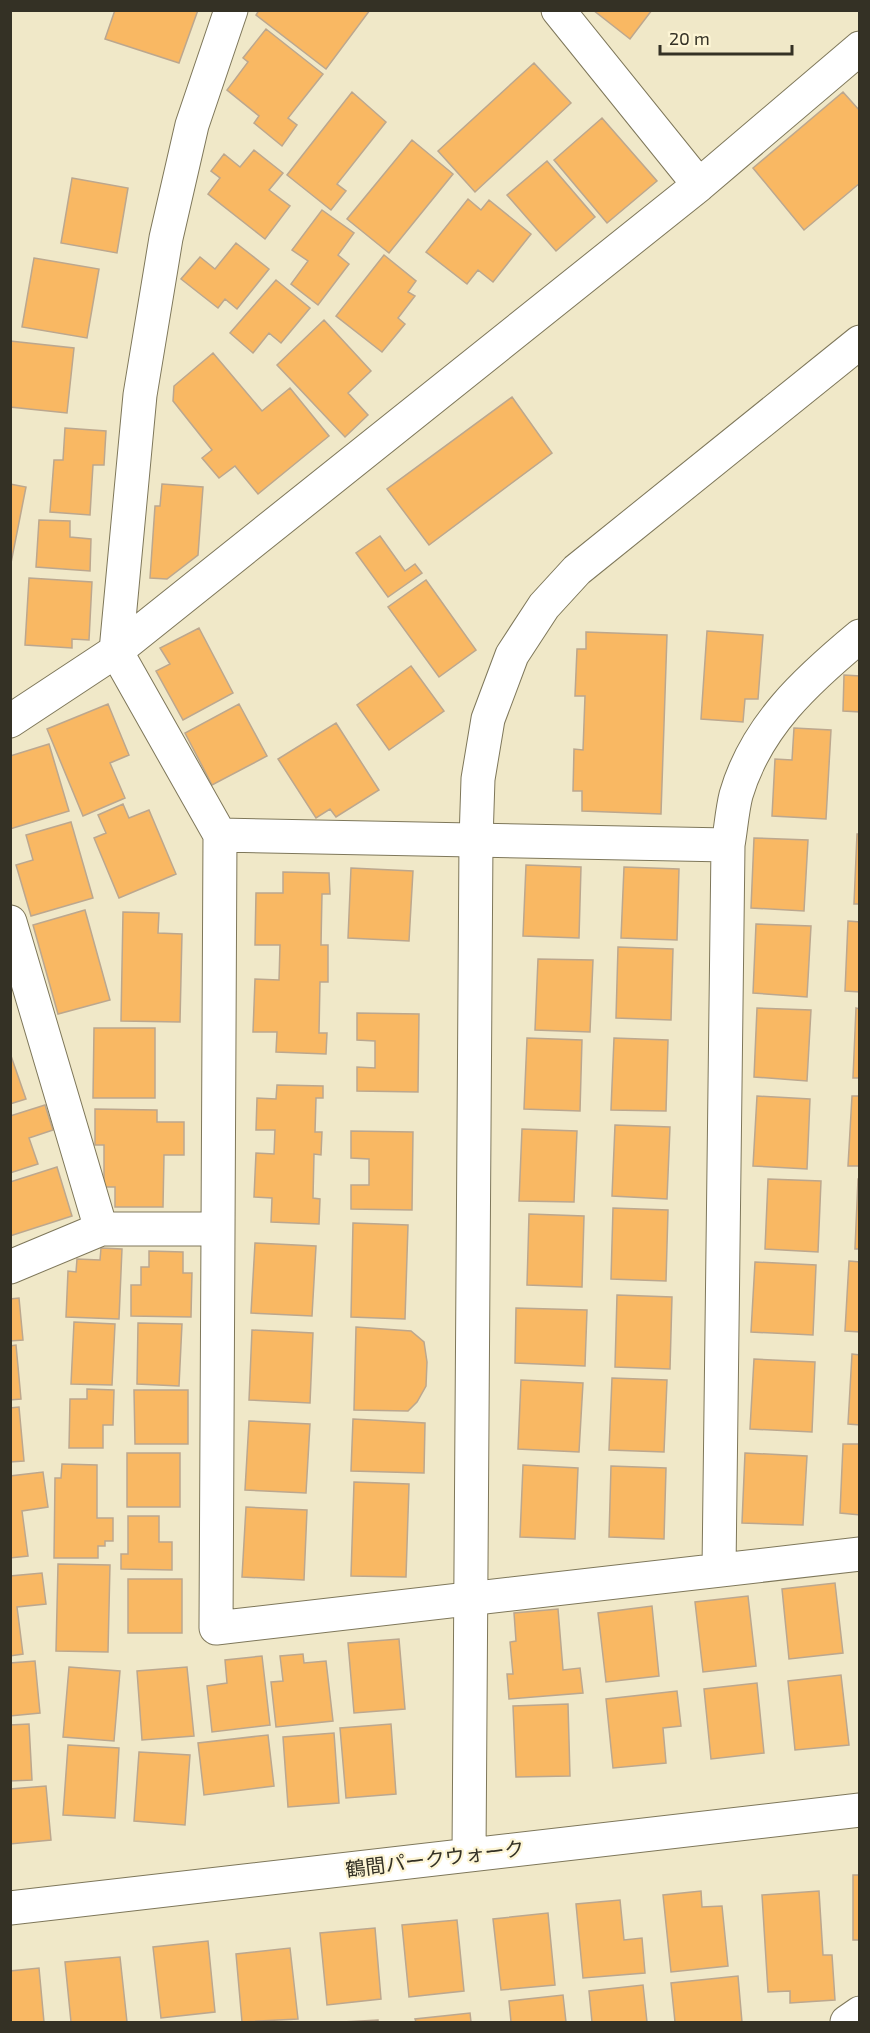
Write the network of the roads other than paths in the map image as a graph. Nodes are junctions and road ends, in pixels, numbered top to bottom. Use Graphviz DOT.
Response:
graph roads {
  1 [pos="231,10"];
  2 [pos="558,10"];
  3 [pos="860,48"];
  4 [pos="699,185"];
  5 [pos="860,342"];
  6 [pos="860,636"];
  7 [pos="116,651"];
  8 [pos="10,721"];
  9 [pos="220,835"];
  10 [pos="476,840"];
  11 [pos="728,845"];
  12 [pos="10,922"];
  13 [pos="101,1229"];
  14 [pos="217,1229"];
  15 [pos="10,1267"];
  16 [pos="860,1554"];
  17 [pos="719,1570"];
  18 [pos="470,1599"];
  19 [pos="860,1810"];
  20 [pos="469,1854"];
  21 [pos="10,1908"];
  22 [pos="860,2013"];
  23 [pos="847,2022"];
  1 -- 7 [label="street"];
  2 -- 4 [label="street"];
  3 -- 4 [label="street"];
  4 -- 7 [label="street"];
  5 -- 10 [label="street"];
  6 -- 11 [label="street"];
  7 -- 8 [label="street"];
  7 -- 9 [label="street"];
  9 -- 10 [label="street"];
  9 -- 14 [label="street"];
  10 -- 11 [label="street"];
  10 -- 18 [label="street"];
  11 -- 17 [label="street"];
  12 -- 13 [label="street"];
  13 -- 14 [label="street"];
  13 -- 15 [label="street"];
  14 -- 18 [label="street"];
  16 -- 17 [label="street"];
  17 -- 18 [label="street"];
  18 -- 20 [label="street"];
  19 -- 20 [label="street, 鶴間パークウォーク"];
  20 -- 21 [label="street, 鶴間パークウォーク"];
  22 -- 23 [label="street"];
}
